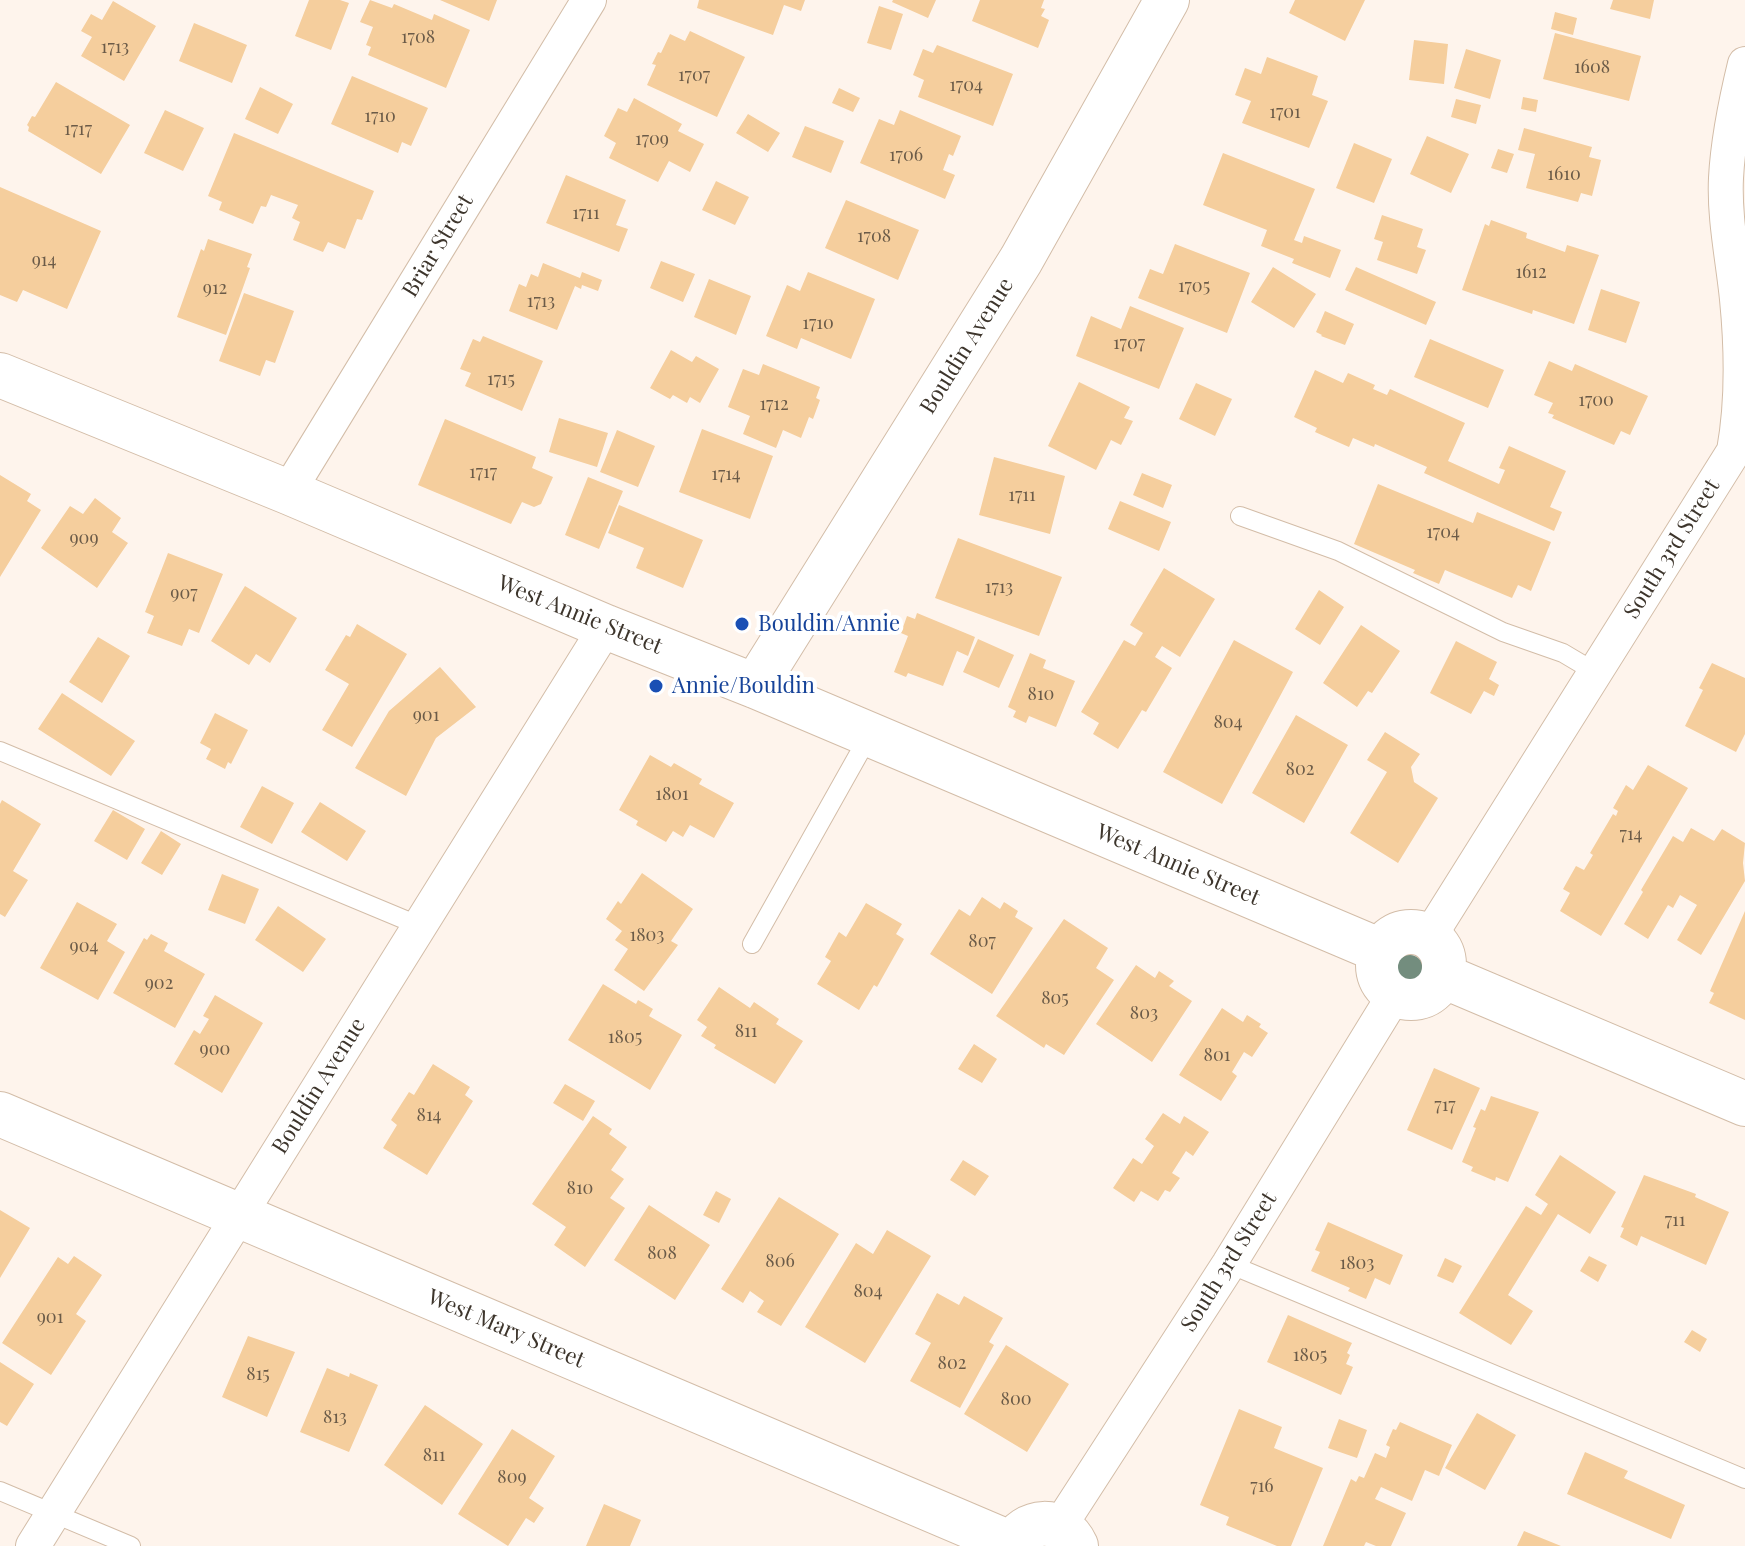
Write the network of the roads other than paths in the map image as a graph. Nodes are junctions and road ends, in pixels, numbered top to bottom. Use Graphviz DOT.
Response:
graph roads {
  1 [pos="589,0"];
  2 [pos="1167,0"];
  3 [pos="1745,64"];
  4 [pos="0,375"];
  5 [pos="1739,453"];
  6 [pos="288,492"];
  7 [pos="1240,516"];
  8 [pos="606,627"];
  9 [pos="1595,672"];
  10 [pos="755,686"];
  11 [pos="870,734"];
  12 [pos="0,751"];
  13 [pos="420,926"];
  14 [pos="752,944"];
  15 [pos="1381,951"];
  16 [pos="1436,957"];
  17 [pos="1395,994"];
  18 [pos="1745,1104"];
  19 [pos="0,1114"];
  20 [pos="238,1215"];
  21 [pos="1229,1264"];
  22 [pos="1745,1479"];
  23 [pos="0,1491"];
  24 [pos="54,1513"];
  25 [pos="1068,1536"];
  26 [pos="1011,1545"];
  27 [pos="33,1546"];
  28 [pos="131,1546"];
  1 -- 6 [label="street, Briar Street"];
  2 -- 10 [label="street, Bouldin Avenue"];
  3 -- 5 [label="street, South 3rd Street"];
  4 -- 6 [label="street, West Annie Street"];
  5 -- 9 [label="street, South 3rd Street"];
  6 -- 8 [label="street, West Annie Street"];
  7 -- 9 [label="lane"];
  8 -- 10 [label="street, West Annie Street"];
  8 -- 13 [label="street, Bouldin Avenue"];
  9 -- 16 [label="street, South 3rd Street"];
  10 -- 11 [label="street, West Annie Street"];
  11 -- 14 [label="lane"];
  11 -- 15 [label="street, West Annie Street"];
  12 -- 13 [label="lane"];
  13 -- 20 [label="street, Bouldin Avenue"];
  15 -- 16 [label="street"];
  15 -- 17 [label="street"];
  16 -- 17 [label="street"];
  16 -- 18 [label="street"];
  17 -- 21 [label="street, South 3rd Street"];
  19 -- 20 [label="street, West Mary Street"];
  20 -- 24 [label="street, Bouldin Avenue"];
  20 -- 26 [label="street, West Mary Street"];
  21 -- 22 [label="lane"];
  21 -- 25 [label="street, South 3rd Street"];
  23 -- 24 [label="lane"];
  24 -- 27 [label="street, Bouldin Avenue"];
  24 -- 28 [label="lane"];
  25 -- 26 [label="street"];
}
